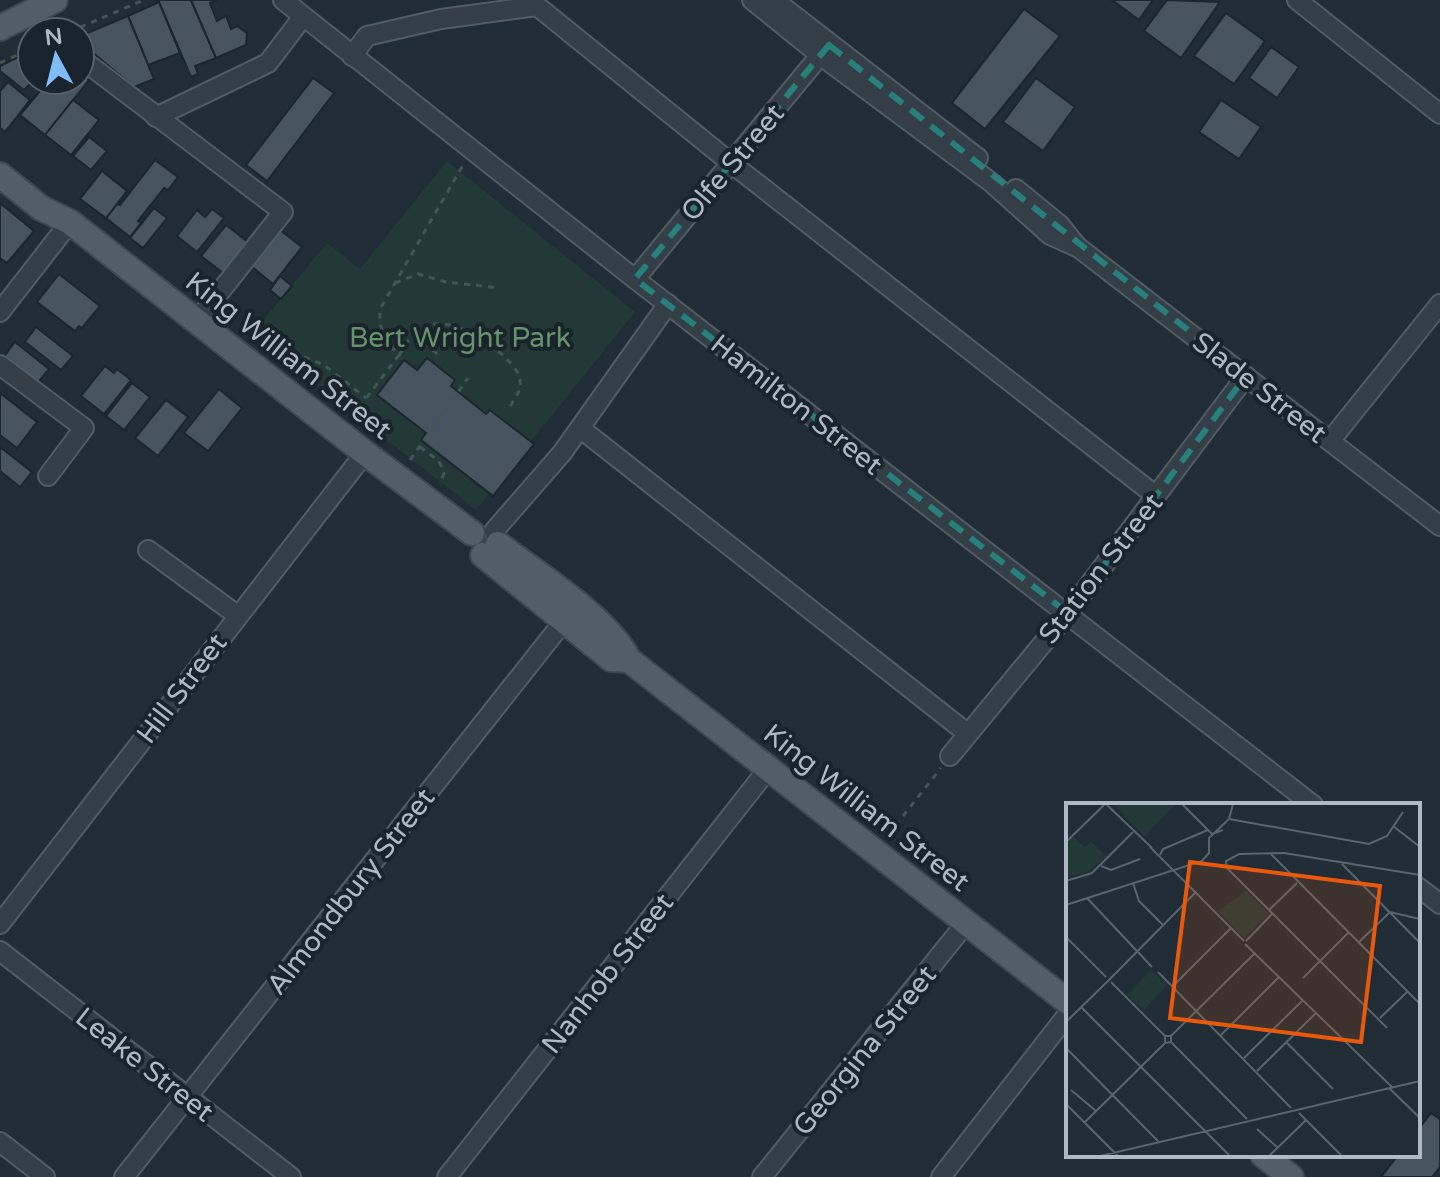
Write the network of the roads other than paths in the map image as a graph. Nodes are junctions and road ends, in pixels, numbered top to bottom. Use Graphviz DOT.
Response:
graph roads {
  1 [pos="55,0"];
  2 [pos="283,0"];
  3 [pos="752,0"];
  4 [pos="774,0"];
  5 [pos="1297,0"];
  6 [pos="302,18"];
  7 [pos="0,28"];
  8 [pos="825,50"];
  9 [pos="352,56"];
  10 [pos="96,70"];
  11 [pos="1440,114"];
  12 [pos="156,117"];
  13 [pos="0,155"];
  14 [pos="731,163"];
  15 [pos="0,175"];
  16 [pos="70,222"];
  17 [pos="635,279"];
  18 [pos="668,304"];
  19 [pos="1440,304"];
  20 [pos="0,312"];
  21 [pos="197,321"];
  22 [pos="0,365"];
  23 [pos="1246,376"];
  24 [pos="580,428"];
  25 [pos="1330,441"];
  26 [pos="365,453"];
  27 [pos="48,476"];
  28 [pos="1156,496"];
  29 [pos="1440,526"];
  30 [pos="487,541"];
  31 [pos="148,550"];
  32 [pos="571,613"];
  33 [pos="1068,613"];
  34 [pos="237,615"];
  35 [pos="967,733"];
  36 [pos="950,756"];
  37 [pos="768,769"];
  38 [pos="1310,803"];
  39 [pos="1420,889"];
  40 [pos="1440,904"];
  41 [pos="966,923"];
  42 [pos="0,924"];
  43 [pos="0,951"];
  44 [pos="1066,1000"];
  45 [pos="1066,1017"];
  46 [pos="186,1097"];
  47 [pos="0,1142"];
  48 [pos="1266,1157"];
  49 [pos="45,1177"];
  50 [pos="124,1177"];
  51 [pos="291,1177"];
  52 [pos="447,1177"];
  53 [pos="762,1177"];
  54 [pos="941,1177"];
  55 [pos="1291,1177"];
  1 -- 7 [label="main road"];
  2 -- 6 [label="street, Hamilton Street"];
  3 -- 8 [label="street, Slade Street"];
  4 -- 8 [label="street, Slade Street"];
  5 -- 11 [label="street"];
  6 -- 9 [label="street, Hamilton Street"];
  6 -- 12 [label="street"];
  8 -- 14 [label="street, Olfe Street"];
  8 -- 23 [label="street, Slade Street"];
  9 -- 14 [label="street"];
  9 -- 17 [label="street, Hamilton Street"];
  10 -- 12 [label="street"];
  12 -- 21 [label="street"];
  13 -- 16 [label="main road, King William Street"];
  14 -- 17 [label="street, Olfe Street"];
  14 -- 28 [label="street"];
  15 -- 16 [label="main road, King William Street"];
  16 -- 20 [label="street"];
  16 -- 21 [label="main road, King William Street"];
  17 -- 18 [label="street, Hamilton Street"];
  18 -- 24 [label="street"];
  18 -- 33 [label="street, Hamilton Street"];
  19 -- 25 [label="street"];
  21 -- 26 [label="main road, King William Street"];
  22 -- 27 [label="street"];
  23 -- 25 [label="street, Slade Street"];
  23 -- 28 [label="street, Station Street"];
  24 -- 30 [label="street"];
  24 -- 35 [label="street"];
  25 -- 29 [label="street, Slade Street"];
  26 -- 30 [label="main road, King William Street"];
  26 -- 34 [label="street, Hill Street"];
  28 -- 33 [label="street, Station Street"];
  30 -- 32 [label="main road, King William Street"];
  31 -- 34 [label="street"];
  32 -- 37 [label="main road, King William Street"];
  32 -- 46 [label="street, Almondbury Street"];
  33 -- 35 [label="street, Station Street"];
  33 -- 38 [label="street, Hamilton Street"];
  34 -- 42 [label="street, Hill Street"];
  35 -- 36 [label="street, Station Street"];
  37 -- 41 [label="main road, King William Street"];
  37 -- 52 [label="street, Nanhob Street"];
  39 -- 40 [label="street"];
  41 -- 44 [label="main road, King William Street"];
  41 -- 53 [label="street, Georgina Street"];
  43 -- 46 [label="street, Leake Street"];
  45 -- 54 [label="street"];
  46 -- 50 [label="street, Almondbury Street"];
  46 -- 51 [label="street, Leake Street"];
  47 -- 49 [label="street"];
  48 -- 55 [label="main road"];
}
